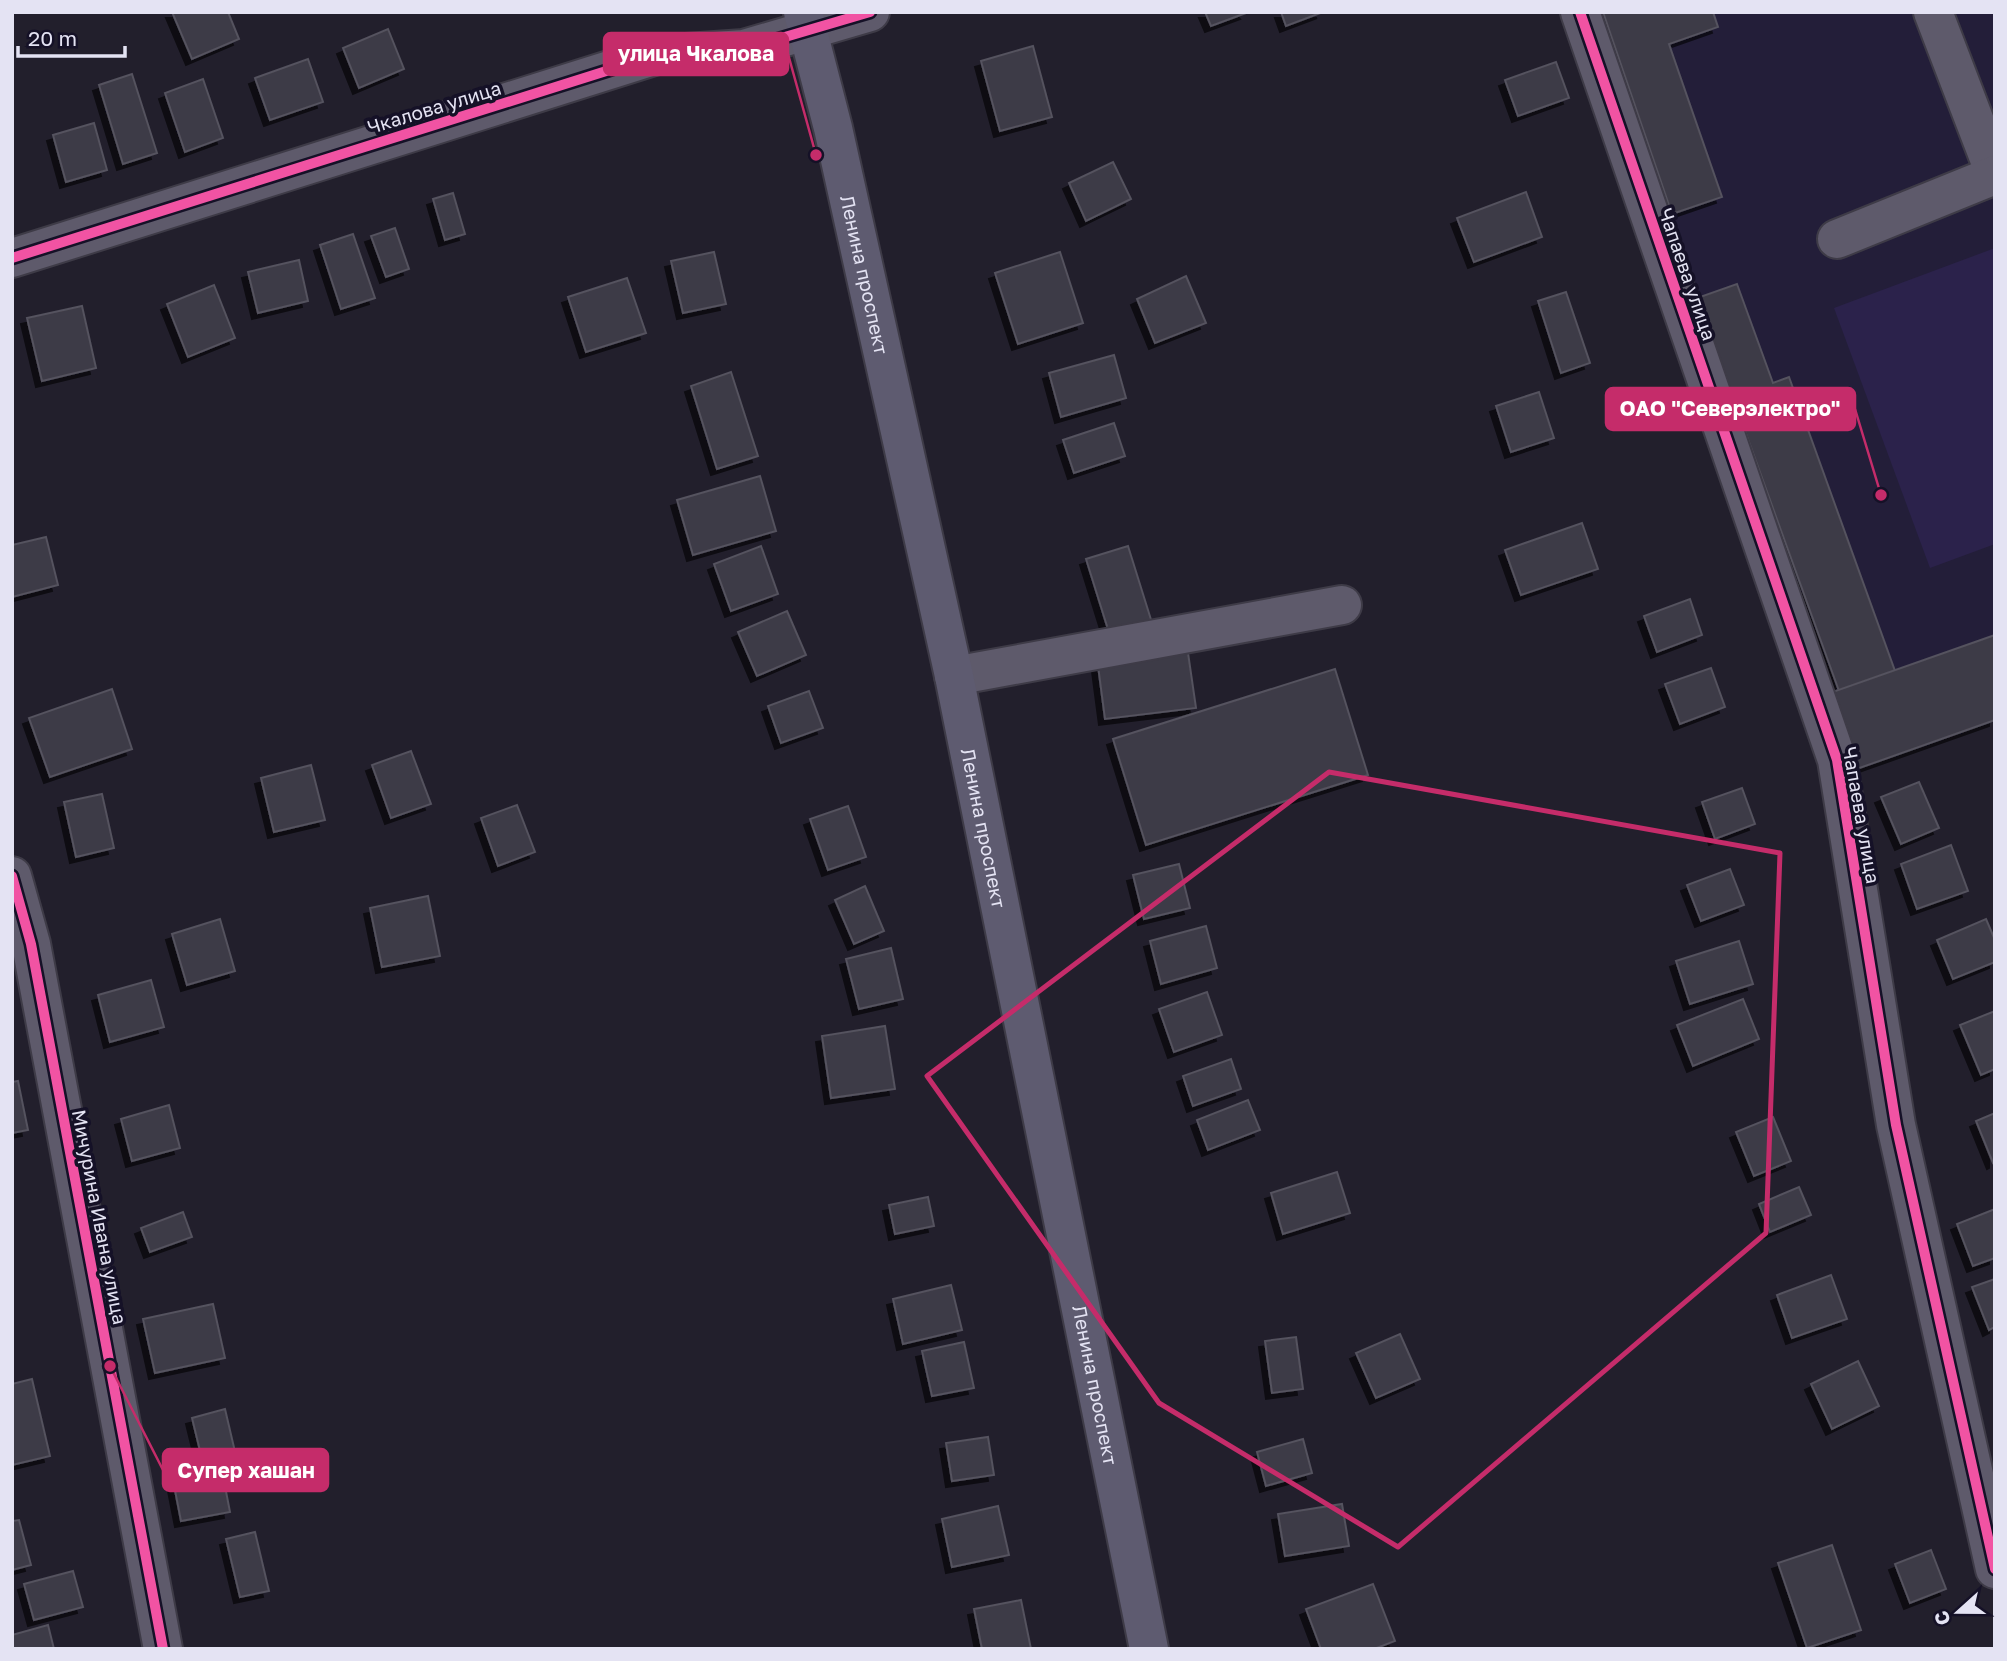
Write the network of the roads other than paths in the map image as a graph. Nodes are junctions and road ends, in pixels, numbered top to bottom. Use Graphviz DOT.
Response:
graph roads {
  1 [pos="870,12"];
  2 [pos="1580,12"];
  3 [pos="1933,12"];
  4 [pos="806,21"];
  5 [pos="1995,175"];
  6 [pos="1837,239"];
  7 [pos="12,258"];
  8 [pos="1342,605"];
  9 [pos="954,676"];
  10 [pos="12,876"];
  11 [pos="1995,1569"];
  12 [pos="163,1649"];
  13 [pos="1149,1649"];
  1 -- 4 [label="street, Чкалова улица"];
  2 -- 11 [label="street, Чапаева улица"];
  3 -- 5 [label="street"];
  4 -- 7 [label="street, Чкалова улица"];
  4 -- 9 [label="main road, Ленина проспект"];
  5 -- 6 [label="street"];
  8 -- 9 [label="street"];
  9 -- 13 [label="main road, Ленина проспект"];
  10 -- 12 [label="street, Мичурина Ивана улица"];
}
